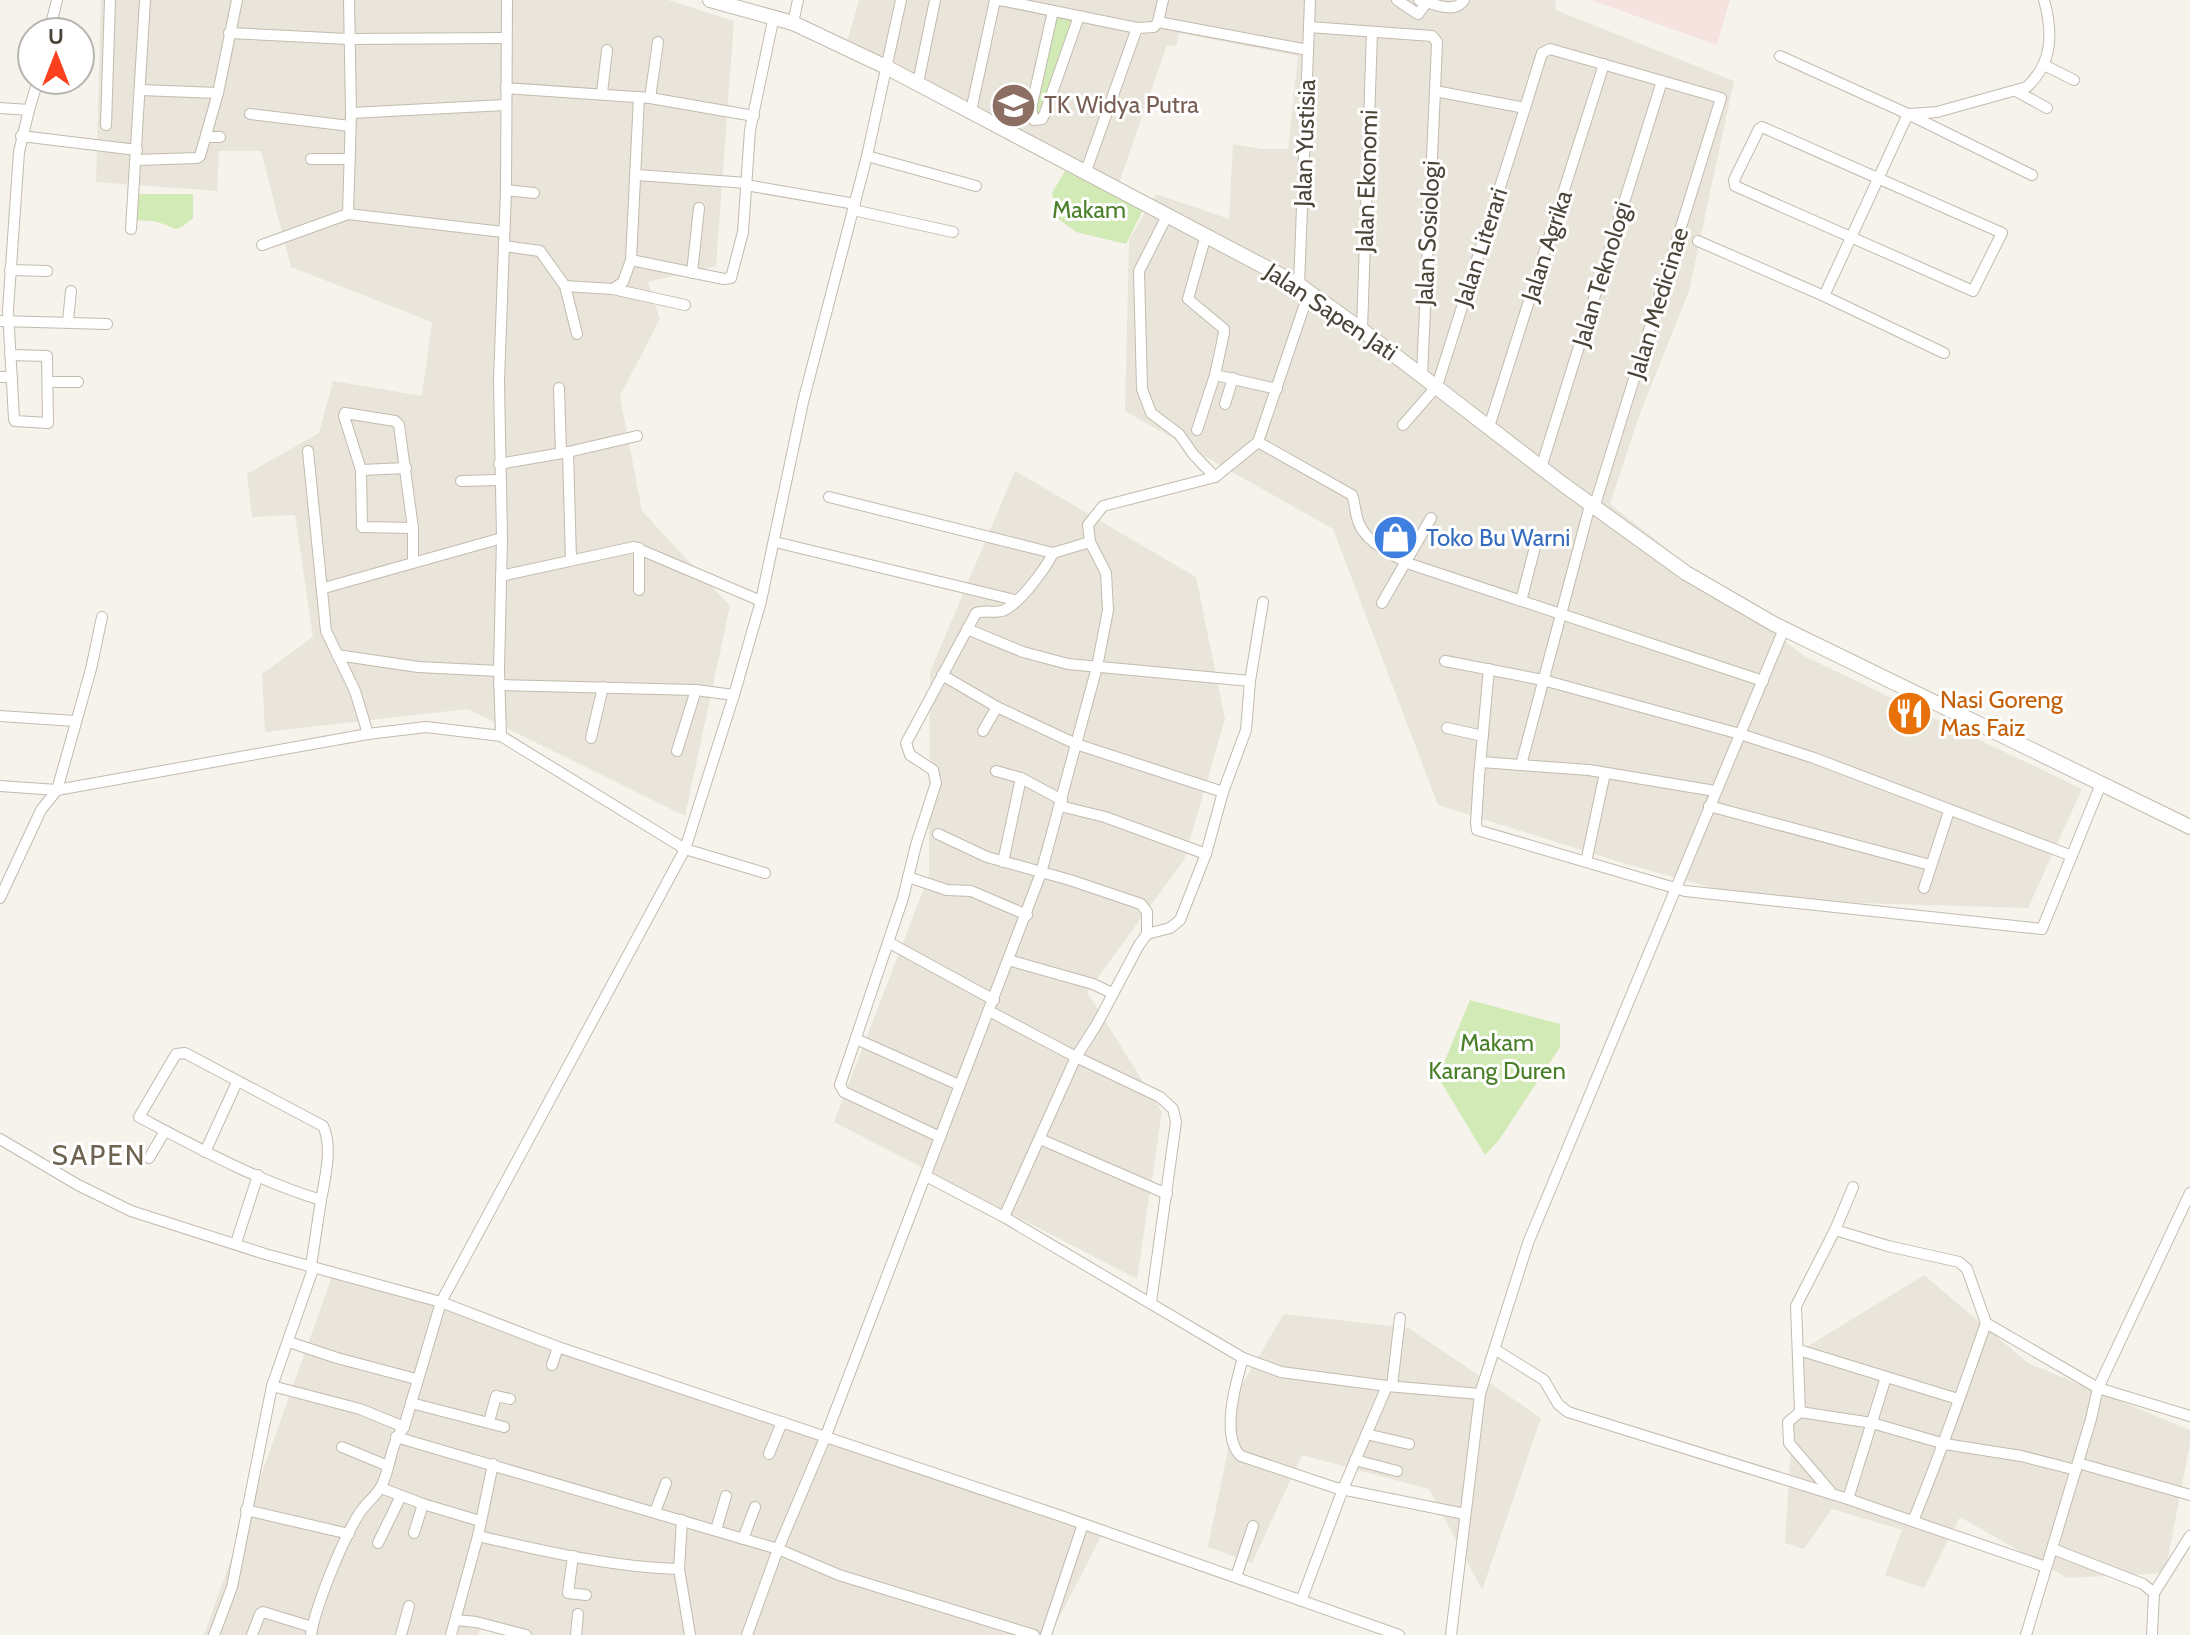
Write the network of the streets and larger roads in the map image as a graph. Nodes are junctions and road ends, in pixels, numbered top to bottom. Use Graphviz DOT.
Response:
graph roads {
  1 [pos="110,0"];
  2 [pos="145,0"];
  3 [pos="237,0"];
  4 [pos="349,0"];
  5 [pos="507,0"];
  6 [pos="710,0"];
  7 [pos="798,0"];
  8 [pos="901,0"];
  9 [pos="935,0"];
  10 [pos="998,0"];
  11 [pos="1163,0"];
  12 [pos="1397,0"];
  13 [pos="1464,0"];
  14 [pos="1307,1"];
  15 [pos="2046,2"];
  16 [pos="1423,5"];
  17 [pos="1053,7"];
  18 [pos="774,16"];
  19 [pos="1079,16"];
  20 [pos="1158,22"];
  21 [pos="793,23"];
  22 [pos="1309,27"];
  23 [pos="1137,28"];
  24 [pos="1372,32"];
  25 [pos="229,33"];
  26 [pos="506,38"];
  27 [pos="348,39"];
  28 [pos="658,42"];
  29 [pos="607,50"];
  30 [pos="1308,50"];
  31 [pos="1780,56"];
  32 [pos="1604,64"];
  33 [pos="2044,65"];
  34 [pos="886,67"];
  35 [pos="2074,80"];
  36 [pos="1662,81"];
  37 [pos="918,83"];
  38 [pos="506,88"];
  39 [pos="140,90"];
  40 [pos="1435,91"];
  41 [pos="2016,91"];
  42 [pos="218,93"];
  43 [pos="602,93"];
  44 [pos="33,96"];
  45 [pos="645,98"];
  46 [pos="505,105"];
  47 [pos="0,108"];
  48 [pos="1525,108"];
  49 [pos="2047,108"];
  50 [pos="29,110"];
  51 [pos="971,111"];
  52 [pos="351,113"];
  53 [pos="250,114"];
  54 [pos="1908,114"];
  55 [pos="754,116"];
  56 [pos="106,125"];
  57 [pos="350,126"];
  58 [pos="21,136"];
  59 [pos="207,137"];
  60 [pos="220,137"];
  61 [pos="137,155"];
  62 [pos="867,156"];
  63 [pos="311,159"];
  64 [pos="350,159"];
  65 [pos="1086,171"];
  66 [pos="637,175"];
  67 [pos="2032,175"];
  68 [pos="1878,178"];
  69 [pos="746,184"];
  70 [pos="976,186"];
  71 [pos="506,190"];
  72 [pos="534,193"];
  73 [pos="854,207"];
  74 [pos="699,208"];
  75 [pos="348,214"];
  76 [pos="1168,214"];
  77 [pos="0,227"];
  78 [pos="12,229"];
  79 [pos="131,229"];
  80 [pos="503,232"];
  81 [pos="953,232"];
  82 [pos="1206,235"];
  83 [pos="1851,237"];
  84 [pos="1698,241"];
  85 [pos="262,245"];
  86 [pos="504,246"];
  87 [pos="631,260"];
  88 [pos="10,270"];
  89 [pos="47,271"];
  90 [pos="692,273"];
  91 [pos="565,286"];
  92 [pos="1304,288"];
  93 [pos="613,289"];
  94 [pos="71,291"];
  95 [pos="1824,296"];
  96 [pos="685,305"];
  97 [pos="4,320"];
  98 [pos="68,321"];
  99 [pos="107,324"];
  100 [pos="1362,330"];
  101 [pos="577,334"];
  102 [pos="1944,353"];
  103 [pos="10,355"];
  104 [pos="1215,375"];
  105 [pos="1422,375"];
  106 [pos="6,377"];
  107 [pos="1233,378"];
  108 [pos="49,382"];
  109 [pos="78,382"];
  110 [pos="1437,386"];
  111 [pos="559,388"];
  112 [pos="1277,389"];
  113 [pos="1225,404"];
  114 [pos="1403,425"];
  115 [pos="1489,427"];
  116 [pos="1197,430"];
  117 [pos="637,436"];
  118 [pos="1258,442"];
  119 [pos="308,451"];
  120 [pos="564,453"];
  121 [pos="499,464"];
  122 [pos="406,468"];
  123 [pos="1541,468"];
  124 [pos="361,470"];
  125 [pos="1215,477"];
  126 [pos="500,480"];
  127 [pos="461,481"];
  128 [pos="829,497"];
  129 [pos="1592,506"];
  130 [pos="1431,518"];
  131 [pos="413,528"];
  132 [pos="502,538"];
  133 [pos="775,542"];
  134 [pos="1090,542"];
  135 [pos="1536,543"];
  136 [pos="639,548"];
  137 [pos="1053,553"];
  138 [pos="571,559"];
  139 [pos="413,562"];
  140 [pos="1407,563"];
  141 [pos="501,576"];
  142 [pos="324,588"];
  143 [pos="639,590"];
  144 [pos="1015,600"];
  145 [pos="761,601"];
  146 [pos="1521,601"];
  147 [pos="1263,602"];
  148 [pos="1382,603"];
  149 [pos="1561,614"];
  150 [pos="102,617"];
  151 [pos="967,629"];
  152 [pos="1784,629"];
  153 [pos="337,655"];
  154 [pos="1445,661"];
  155 [pos="1097,667"];
  156 [pos="1489,669"];
  157 [pos="499,671"];
  158 [pos="942,675"];
  159 [pos="1543,680"];
  160 [pos="1250,681"];
  161 [pos="1763,681"];
  162 [pos="499,685"];
  163 [pos="603,687"];
  164 [pos="696,690"];
  165 [pos="734,695"];
  166 [pos="997,707"];
  167 [pos="0,716"];
  168 [pos="75,721"];
  169 [pos="1447,728"];
  170 [pos="983,731"];
  171 [pos="368,734"];
  172 [pos="1740,734"];
  173 [pos="501,736"];
  174 [pos="1483,736"];
  175 [pos="591,738"];
  176 [pos="1076,744"];
  177 [pos="677,751"];
  178 [pos="1481,762"];
  179 [pos="1521,765"];
  180 [pos="996,771"];
  181 [pos="1605,773"];
  182 [pos="1021,778"];
  183 [pos="2101,784"];
  184 [pos="0,786"];
  185 [pos="57,790"];
  186 [pos="1715,791"];
  187 [pos="1223,792"];
  188 [pos="1061,803"];
  189 [pos="1709,806"];
  190 [pos="1949,811"];
  191 [pos="2190,827"];
  192 [pos="938,834"];
  193 [pos="685,849"];
  194 [pos="1206,854"];
  195 [pos="2072,856"];
  196 [pos="1003,862"];
  197 [pos="1586,862"];
  198 [pos="1930,865"];
  199 [pos="765,873"];
  200 [pos="1041,873"];
  201 [pos="908,877"];
  202 [pos="1924,888"];
  203 [pos="1676,889"];
  204 [pos="0,898"];
  205 [pos="1027,915"];
  206 [pos="1147,934"];
  207 [pos="888,942"];
  208 [pos="1008,960"];
  209 [pos="1112,993"];
  210 [pos="994,1000"];
  211 [pos="989,1011"];
  212 [pos="856,1039"];
  213 [pos="1076,1057"];
  214 [pos="237,1082"];
  215 [pos="959,1085"];
  216 [pos="165,1131"];
  217 [pos="940,1137"];
  218 [pos="0,1139"];
  219 [pos="1040,1139"];
  220 [pos="205,1152"];
  221 [pos="149,1158"];
  222 [pos="258,1175"];
  223 [pos="926,1176"];
  224 [pos="1853,1187"];
  225 [pos="2190,1193"];
  226 [pos="1167,1194"];
  227 [pos="321,1200"];
  228 [pos="1004,1217"];
  229 [pos="1835,1230"];
  230 [pos="236,1243"];
  231 [pos="311,1266"];
  232 [pos="441,1302"];
  233 [pos="1151,1302"];
  234 [pos="1400,1318"];
  235 [pos="1986,1323"];
  236 [pos="289,1342"];
  237 [pos="558,1347"];
  238 [pos="1496,1350"];
  239 [pos="1799,1350"];
  240 [pos="1243,1358"];
  241 [pos="552,1365"];
  242 [pos="1886,1377"];
  243 [pos="416,1379"];
  244 [pos="272,1386"];
  245 [pos="1389,1386"];
  246 [pos="2098,1388"];
  247 [pos="1480,1394"];
  248 [pos="510,1399"];
  249 [pos="1958,1399"];
  250 [pos="411,1403"];
  251 [pos="1800,1412"];
  252 [pos="2190,1416"];
  253 [pos="489,1422"];
  254 [pos="782,1422"];
  255 [pos="1872,1423"];
  256 [pos="404,1427"];
  257 [pos="504,1427"];
  258 [pos="1366,1434"];
  259 [pos="396,1437"];
  260 [pos="825,1438"];
  261 [pos="1409,1444"];
  262 [pos="1945,1444"];
  263 [pos="342,1447"];
  264 [pos="769,1454"];
  265 [pos="1355,1460"];
  266 [pos="493,1464"];
  267 [pos="388,1466"];
  268 [pos="2077,1466"];
  269 [pos="1397,1471"];
  270 [pos="666,1483"];
  271 [pos="381,1488"];
  272 [pos="1343,1489"];
  273 [pos="1831,1493"];
  274 [pos="2190,1495"];
  275 [pos="401,1496"];
  276 [pos="726,1496"];
  277 [pos="1848,1499"];
  278 [pos="423,1504"];
  279 [pos="755,1507"];
  280 [pos="246,1510"];
  281 [pos="655,1512"];
  282 [pos="1465,1514"];
  283 [pos="682,1520"];
  284 [pos="480,1521"];
  285 [pos="1913,1521"];
  286 [pos="1083,1524"];
  287 [pos="1253,1526"];
  288 [pos="716,1530"];
  289 [pos="414,1533"];
  290 [pos="349,1534"];
  291 [pos="478,1536"];
  292 [pos="2190,1536"];
  293 [pos="743,1539"];
  294 [pos="378,1543"];
  295 [pos="778,1549"];
  296 [pos="2053,1549"];
  297 [pos="573,1556"];
  298 [pos="2046,1567"];
  299 [pos="679,1569"];
  300 [pos="1236,1577"];
  301 [pos="2154,1593"];
  302 [pos="586,1595"];
  303 [pos="1301,1601"];
  304 [pos="409,1606"];
  305 [pos="578,1614"];
  306 [pos="456,1620"];
  307 [pos="312,1631"];
  308 [pos="1396,1634"];
  309 [pos="214,1635"];
  310 [pos="252,1635"];
  311 [pos="401,1635"];
  312 [pos="451,1635"];
  313 [pos="526,1635"];
  314 [pos="576,1635"];
  315 [pos="690,1635"];
  316 [pos="747,1635"];
  317 [pos="1034,1635"];
  318 [pos="1046,1635"];
  319 [pos="1451,1635"];
  320 [pos="2026,1635"];
  321 [pos="2152,1635"];
  1 -- 56 [label="street"];
  2 -- 39 [label="street"];
  3 -- 25 [label="street"];
  4 -- 27 [label="street"];
  5 -- 26 [label="street"];
  6 -- 18 [label="street, Jalan Sapen Jati"];
  7 -- 21 [label="street"];
  8 -- 34 [label="street"];
  9 -- 37 [label="street"];
  10 -- 17 [label="street"];
  10 -- 51 [label="street"];
  11 -- 20 [label="street"];
  12 -- 16 [label="street"];
  13 -- 16 [label="street"];
  14 -- 22 [label="street, Jalan Yustisia"];
  15 -- 33 [label="street"];
  17 -- 19 [label="street"];
  17 -- 19 [label="street"];
  18 -- 21 [label="street, Jalan Sapen Jati"];
  18 -- 55 [label="street"];
  19 -- 23 [label="street"];
  20 -- 23 [label="street"];
  20 -- 30 [label="street"];
  21 -- 34 [label="street, Jalan Sapen Jati"];
  22 -- 24 [label="street"];
  22 -- 30 [label="street, Jalan Yustisia"];
  23 -- 65 [label="street"];
  24 -- 40 [label="street, Jalan Sosiologi"];
  24 -- 100 [label="street, Jalan Ekonomi"];
  25 -- 27 [label="street"];
  25 -- 42 [label="street"];
  26 -- 27 [label="street"];
  26 -- 38 [label="street"];
  27 -- 52 [label="street"];
  28 -- 45 [label="street"];
  29 -- 43 [label="street"];
  30 -- 92 [label="street, Jalan Yustisia"];
  31 -- 54 [label="street"];
  32 -- 36 [label="street"];
  32 -- 48 [label="street, Jalan Literari"];
  32 -- 115 [label="street, Jalan Agrika"];
  33 -- 35 [label="street"];
  33 -- 41 [label="street"];
  34 -- 37 [label="street, Jalan Sapen Jati"];
  34 -- 62 [label="street"];
  36 -- 123 [label="street, Jalan Teknologi"];
  36 -- 129 [label="street, Jalan Medicinae"];
  37 -- 51 [label="street, Jalan Sapen Jati"];
  38 -- 43 [label="street"];
  38 -- 46 [label="street"];
  39 -- 42 [label="street"];
  39 -- 61 [label="street"];
  40 -- 48 [label="street"];
  40 -- 105 [label="street, Jalan Sosiologi"];
  41 -- 49 [label="street"];
  41 -- 54 [label="street"];
  42 -- 59 [label="street"];
  43 -- 45 [label="street"];
  44 -- 50 [label="street"];
  45 -- 55 [label="street"];
  45 -- 66 [label="street"];
  46 -- 52 [label="street"];
  46 -- 71 [label="street"];
  47 -- 50 [label="street"];
  48 -- 110 [label="street, Jalan Literari"];
  50 -- 58 [label="street"];
  51 -- 65 [label="street, Jalan Sapen Jati"];
  52 -- 57 [label="street"];
  53 -- 57 [label="street"];
  54 -- 67 [label="street"];
  54 -- 68 [label="street"];
  55 -- 69 [label="street"];
  57 -- 64 [label="street"];
  58 -- 61 [label="street"];
  58 -- 78 [label="street"];
  59 -- 60 [label="street"];
  59 -- 61 [label="street"];
  61 -- 79 [label="street"];
  62 -- 70 [label="street"];
  62 -- 73 [label="street"];
  63 -- 64 [label="street"];
  64 -- 75 [label="street"];
  65 -- 76 [label="street, Jalan Sapen Jati"];
  66 -- 69 [label="street"];
  66 -- 87 [label="street"];
  68 -- 83 [label="street"];
  68 -- 83 [label="street"];
  68 -- 83 [label="street"];
  69 -- 73 [label="street"];
  69 -- 90 [label="street"];
  71 -- 72 [label="street"];
  71 -- 80 [label="street"];
  73 -- 81 [label="street"];
  73 -- 133 [label="street"];
  74 -- 90 [label="street"];
  75 -- 80 [label="street"];
  75 -- 85 [label="street"];
  76 -- 82 [label="street, Jalan Sapen Jati"];
  76 -- 125 [label="street"];
  77 -- 78 [label="street"];
  78 -- 88 [label="street"];
  80 -- 86 [label="street"];
  82 -- 92 [label="street, Jalan Sapen Jati"];
  82 -- 104 [label="street"];
  83 -- 95 [label="street"];
  84 -- 95 [label="street"];
  86 -- 91 [label="street"];
  86 -- 121 [label="street"];
  87 -- 90 [label="street"];
  87 -- 93 [label="street"];
  88 -- 89 [label="street"];
  88 -- 97 [label="street"];
  91 -- 93 [label="street"];
  91 -- 101 [label="street"];
  92 -- 100 [label="street, Jalan Sapen Jati"];
  92 -- 112 [label="street, Jalan Yustisia"];
  93 -- 96 [label="street"];
  94 -- 98 [label="street"];
  95 -- 102 [label="street"];
  97 -- 98 [label="street"];
  97 -- 103 [label="street"];
  98 -- 99 [label="street"];
  100 -- 105 [label="street, Jalan Sapen Jati"];
  103 -- 106 [label="street"];
  103 -- 108 [label="street"];
  104 -- 107 [label="street"];
  104 -- 116 [label="street"];
  105 -- 110 [label="street, Jalan Sapen Jati"];
  106 -- 108 [label="street"];
  107 -- 112 [label="street"];
  107 -- 113 [label="street"];
  108 -- 109 [label="street"];
  110 -- 114 [label="street"];
  110 -- 115 [label="street, Jalan Sapen Jati"];
  111 -- 120 [label="street"];
  112 -- 118 [label="street, Jalan Yustisia"];
  115 -- 123 [label="street, Jalan Sapen Jati"];
  117 -- 120 [label="street"];
  118 -- 125 [label="street"];
  118 -- 140 [label="street"];
  119 -- 142 [label="street"];
  120 -- 121 [label="street"];
  120 -- 138 [label="street"];
  121 -- 126 [label="street"];
  122 -- 124 [label="street"];
  122 -- 124 [label="street"];
  122 -- 131 [label="street"];
  123 -- 129 [label="street, Jalan Sapen Jati"];
  124 -- 131 [label="street"];
  125 -- 134 [label="street"];
  126 -- 127 [label="street"];
  126 -- 132 [label="street"];
  128 -- 137 [label="street"];
  129 -- 149 [label="street, Jalan Medicinae"];
  129 -- 152 [label="street, Jalan Sapen Jati"];
  130 -- 140 [label="street"];
  131 -- 139 [label="street"];
  132 -- 139 [label="street"];
  132 -- 141 [label="street"];
  133 -- 144 [label="street"];
  133 -- 145 [label="street"];
  134 -- 137 [label="street"];
  134 -- 155 [label="street"];
  135 -- 146 [label="street"];
  136 -- 138 [label="street"];
  136 -- 143 [label="street"];
  136 -- 145 [label="street"];
  137 -- 144 [label="street"];
  138 -- 141 [label="street"];
  139 -- 142 [label="street"];
  140 -- 146 [label="street"];
  140 -- 148 [label="street"];
  141 -- 157 [label="street"];
  142 -- 153 [label="street"];
  144 -- 151 [label="street"];
  145 -- 165 [label="street"];
  146 -- 149 [label="street"];
  147 -- 160 [label="street"];
  149 -- 159 [label="street, Jalan Medicinae"];
  149 -- 161 [label="street"];
  150 -- 168 [label="street"];
  151 -- 155 [label="street"];
  151 -- 158 [label="street"];
  152 -- 161 [label="street"];
  152 -- 183 [label="street, Jalan Sapen Jati"];
  153 -- 157 [label="street"];
  153 -- 171 [label="street"];
  154 -- 156 [label="street"];
  155 -- 160 [label="street"];
  155 -- 176 [label="street"];
  156 -- 159 [label="street"];
  156 -- 174 [label="street"];
  157 -- 162 [label="street"];
  158 -- 166 [label="street"];
  158 -- 201 [label="street"];
  159 -- 172 [label="street"];
  159 -- 179 [label="street, Jalan Medicinae"];
  160 -- 187 [label="street"];
  161 -- 172 [label="street"];
  162 -- 163 [label="street"];
  162 -- 173 [label="street"];
  163 -- 164 [label="street"];
  163 -- 175 [label="street"];
  164 -- 165 [label="street"];
  164 -- 177 [label="street"];
  165 -- 193 [label="street"];
  166 -- 170 [label="street"];
  166 -- 176 [label="street"];
  167 -- 168 [label="street"];
  168 -- 185 [label="street"];
  169 -- 174 [label="street"];
  171 -- 173 [label="street"];
  171 -- 185 [label="street"];
  172 -- 186 [label="street"];
  172 -- 190 [label="street"];
  173 -- 193 [label="street"];
  174 -- 178 [label="street"];
  176 -- 187 [label="street"];
  176 -- 188 [label="street"];
  178 -- 179 [label="street"];
  178 -- 197 [label="street"];
  179 -- 181 [label="street"];
  180 -- 182 [label="street"];
  181 -- 186 [label="street"];
  181 -- 197 [label="street"];
  182 -- 188 [label="street"];
  182 -- 196 [label="street"];
  183 -- 191 [label="street, Jalan Sapen Jati"];
  183 -- 195 [label="street"];
  184 -- 185 [label="street"];
  185 -- 204 [label="street"];
  186 -- 189 [label="street"];
  187 -- 194 [label="street"];
  188 -- 194 [label="street"];
  188 -- 200 [label="street"];
  189 -- 198 [label="street"];
  189 -- 203 [label="street"];
  190 -- 195 [label="street"];
  190 -- 198 [label="street"];
  192 -- 196 [label="street"];
  193 -- 199 [label="street"];
  193 -- 232 [label="street"];
  194 -- 206 [label="street"];
  195 -- 203 [label="street"];
  196 -- 200 [label="street"];
  197 -- 203 [label="street"];
  198 -- 202 [label="street"];
  200 -- 205 [label="street"];
  200 -- 206 [label="street"];
  201 -- 205 [label="street"];
  201 -- 207 [label="street"];
  203 -- 238 [label="street"];
  205 -- 208 [label="street"];
  206 -- 209 [label="street"];
  207 -- 210 [label="street"];
  207 -- 212 [label="street"];
  208 -- 209 [label="street"];
  208 -- 210 [label="street"];
  209 -- 213 [label="street"];
  210 -- 211 [label="street"];
  211 -- 213 [label="street"];
  211 -- 215 [label="street"];
  212 -- 215 [label="street"];
  212 -- 217 [label="street"];
  213 -- 219 [label="street"];
  213 -- 226 [label="street"];
  214 -- 216 [label="street"];
  214 -- 220 [label="street"];
  214 -- 227 [label="street"];
  215 -- 217 [label="street"];
  216 -- 220 [label="street"];
  216 -- 221 [label="street"];
  217 -- 223 [label="street"];
  218 -- 230 [label="street"];
  219 -- 226 [label="street"];
  219 -- 228 [label="street"];
  220 -- 222 [label="street"];
  222 -- 227 [label="street"];
  222 -- 230 [label="street"];
  223 -- 228 [label="street"];
  223 -- 260 [label="street"];
  224 -- 229 [label="street"];
  225 -- 246 [label="street"];
  226 -- 233 [label="street"];
  227 -- 231 [label="street"];
  228 -- 233 [label="street"];
  229 -- 235 [label="street"];
  229 -- 239 [label="street"];
  230 -- 231 [label="street"];
  231 -- 232 [label="street"];
  231 -- 236 [label="street"];
  232 -- 237 [label="street"];
  232 -- 243 [label="street"];
  233 -- 240 [label="street"];
  234 -- 245 [label="street"];
  235 -- 246 [label="street"];
  235 -- 249 [label="street"];
  236 -- 243 [label="street"];
  236 -- 244 [label="street"];
  237 -- 241 [label="street"];
  237 -- 254 [label="street"];
  238 -- 247 [label="street"];
  238 -- 273 [label="street"];
  239 -- 242 [label="street"];
  239 -- 251 [label="street"];
  240 -- 245 [label="street"];
  240 -- 272 [label="street"];
  242 -- 249 [label="street"];
  242 -- 255 [label="street"];
  243 -- 250 [label="street"];
  244 -- 256 [label="street"];
  244 -- 280 [label="street"];
  245 -- 247 [label="street"];
  245 -- 258 [label="street"];
  246 -- 252 [label="street"];
  246 -- 268 [label="street"];
  247 -- 282 [label="street"];
  248 -- 253 [label="street"];
  249 -- 262 [label="street"];
  250 -- 253 [label="street"];
  250 -- 256 [label="street"];
  251 -- 255 [label="street"];
  251 -- 273 [label="street"];
  253 -- 257 [label="street"];
  254 -- 260 [label="street"];
  254 -- 264 [label="street"];
  255 -- 262 [label="street"];
  255 -- 277 [label="street"];
  256 -- 259 [label="street"];
  258 -- 261 [label="street"];
  258 -- 265 [label="street"];
  259 -- 266 [label="street"];
  259 -- 267 [label="street"];
  260 -- 286 [label="street"];
  260 -- 295 [label="street"];
  262 -- 268 [label="street"];
  262 -- 285 [label="street"];
  263 -- 267 [label="street"];
  265 -- 269 [label="street"];
  265 -- 272 [label="street"];
  266 -- 281 [label="street"];
  266 -- 284 [label="street"];
  267 -- 271 [label="street"];
  268 -- 274 [label="street"];
  268 -- 296 [label="street"];
  270 -- 281 [label="street"];
  271 -- 275 [label="street"];
  271 -- 290 [label="street"];
  272 -- 282 [label="street"];
  272 -- 303 [label="street"];
  273 -- 277 [label="street"];
  275 -- 278 [label="street"];
  275 -- 294 [label="street"];
  276 -- 288 [label="street"];
  277 -- 285 [label="street"];
  278 -- 284 [label="street"];
  278 -- 289 [label="street"];
  279 -- 293 [label="street"];
  280 -- 290 [label="street"];
  280 -- 309 [label="street"];
  281 -- 283 [label="street"];
  282 -- 319 [label="street"];
  283 -- 288 [label="street"];
  283 -- 299 [label="street"];
  284 -- 291 [label="street"];
  285 -- 298 [label="street"];
  286 -- 300 [label="street"];
  286 -- 318 [label="street"];
  287 -- 300 [label="street"];
  288 -- 293 [label="street"];
  290 -- 307 [label="street"];
  291 -- 297 [label="street"];
  291 -- 306 [label="street"];
  292 -- 301 [label="street"];
  293 -- 295 [label="street"];
  295 -- 316 [label="street"];
  295 -- 317 [label="street"];
  296 -- 298 [label="street"];
  296 -- 301 [label="street"];
  297 -- 299 [label="street"];
  297 -- 302 [label="street"];
  298 -- 320 [label="street"];
  299 -- 315 [label="street"];
  300 -- 303 [label="street"];
  301 -- 321 [label="street"];
  303 -- 308 [label="street"];
  304 -- 311 [label="street"];
  305 -- 314 [label="street"];
  306 -- 312 [label="street"];
  306 -- 313 [label="street"];
  307 -- 310 [label="street"];
}
